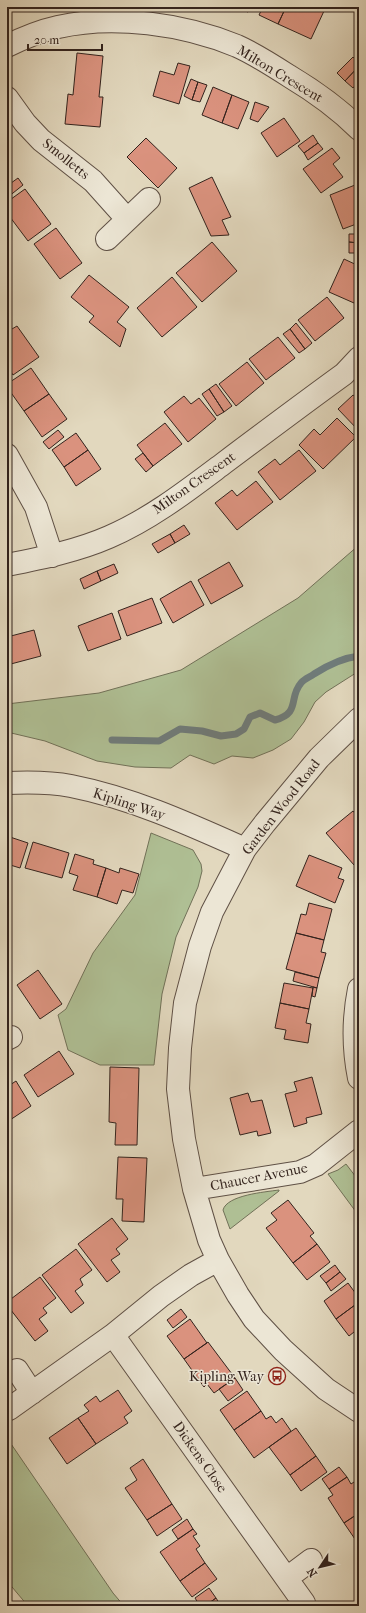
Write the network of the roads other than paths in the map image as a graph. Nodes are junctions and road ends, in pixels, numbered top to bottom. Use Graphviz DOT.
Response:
graph roads {
  1 [pos="7,46"];
  2 [pos="7,98"];
  3 [pos="359,129"];
  4 [pos="149,199"];
  5 [pos="127,219"];
  6 [pos="107,239"];
  7 [pos="359,358"];
  8 [pos="7,456"];
  9 [pos="52,556"];
  10 [pos="7,565"];
  11 [pos="359,719"];
  12 [pos="7,783"];
  13 [pos="245,849"];
  14 [pos="359,989"];
  15 [pos="359,1078"];
  16 [pos="359,1131"];
  17 [pos="194,1190"];
  18 [pos="218,1260"];
  19 [pos="113,1334"];
  20 [pos="18,1370"];
  21 [pos="32,1392"];
  22 [pos="8,1409"];
  23 [pos="359,1411"];
  24 [pos="311,1560"];
  25 [pos="287,1578"];
  26 [pos="304,1603"];
  1 -- 3 [label="street, Milton Crescent"];
  2 -- 5 [label="street, Smolletts"];
  4 -- 5 [label="street"];
  5 -- 6 [label="street"];
  7 -- 9 [label="street, Milton Crescent"];
  8 -- 9 [label="street"];
  9 -- 10 [label="street, Milton Crescent"];
  11 -- 13 [label="street, Garden Wood Road"];
  12 -- 13 [label="street, Kipling Way"];
  13 -- 17 [label="street, Garden Wood Road"];
  14 -- 15 [label="street"];
  16 -- 17 [label="street, Chaucer Avenue"];
  17 -- 18 [label="street, Garden Wood Road"];
  18 -- 19 [label="street"];
  18 -- 23 [label="street, Garden Wood Road"];
  19 -- 21 [label="street"];
  19 -- 25 [label="street, Dickens Close"];
  20 -- 21 [label="street"];
  21 -- 22 [label="street"];
  24 -- 25 [label="street"];
  25 -- 26 [label="street, Dickens Close"];
}
